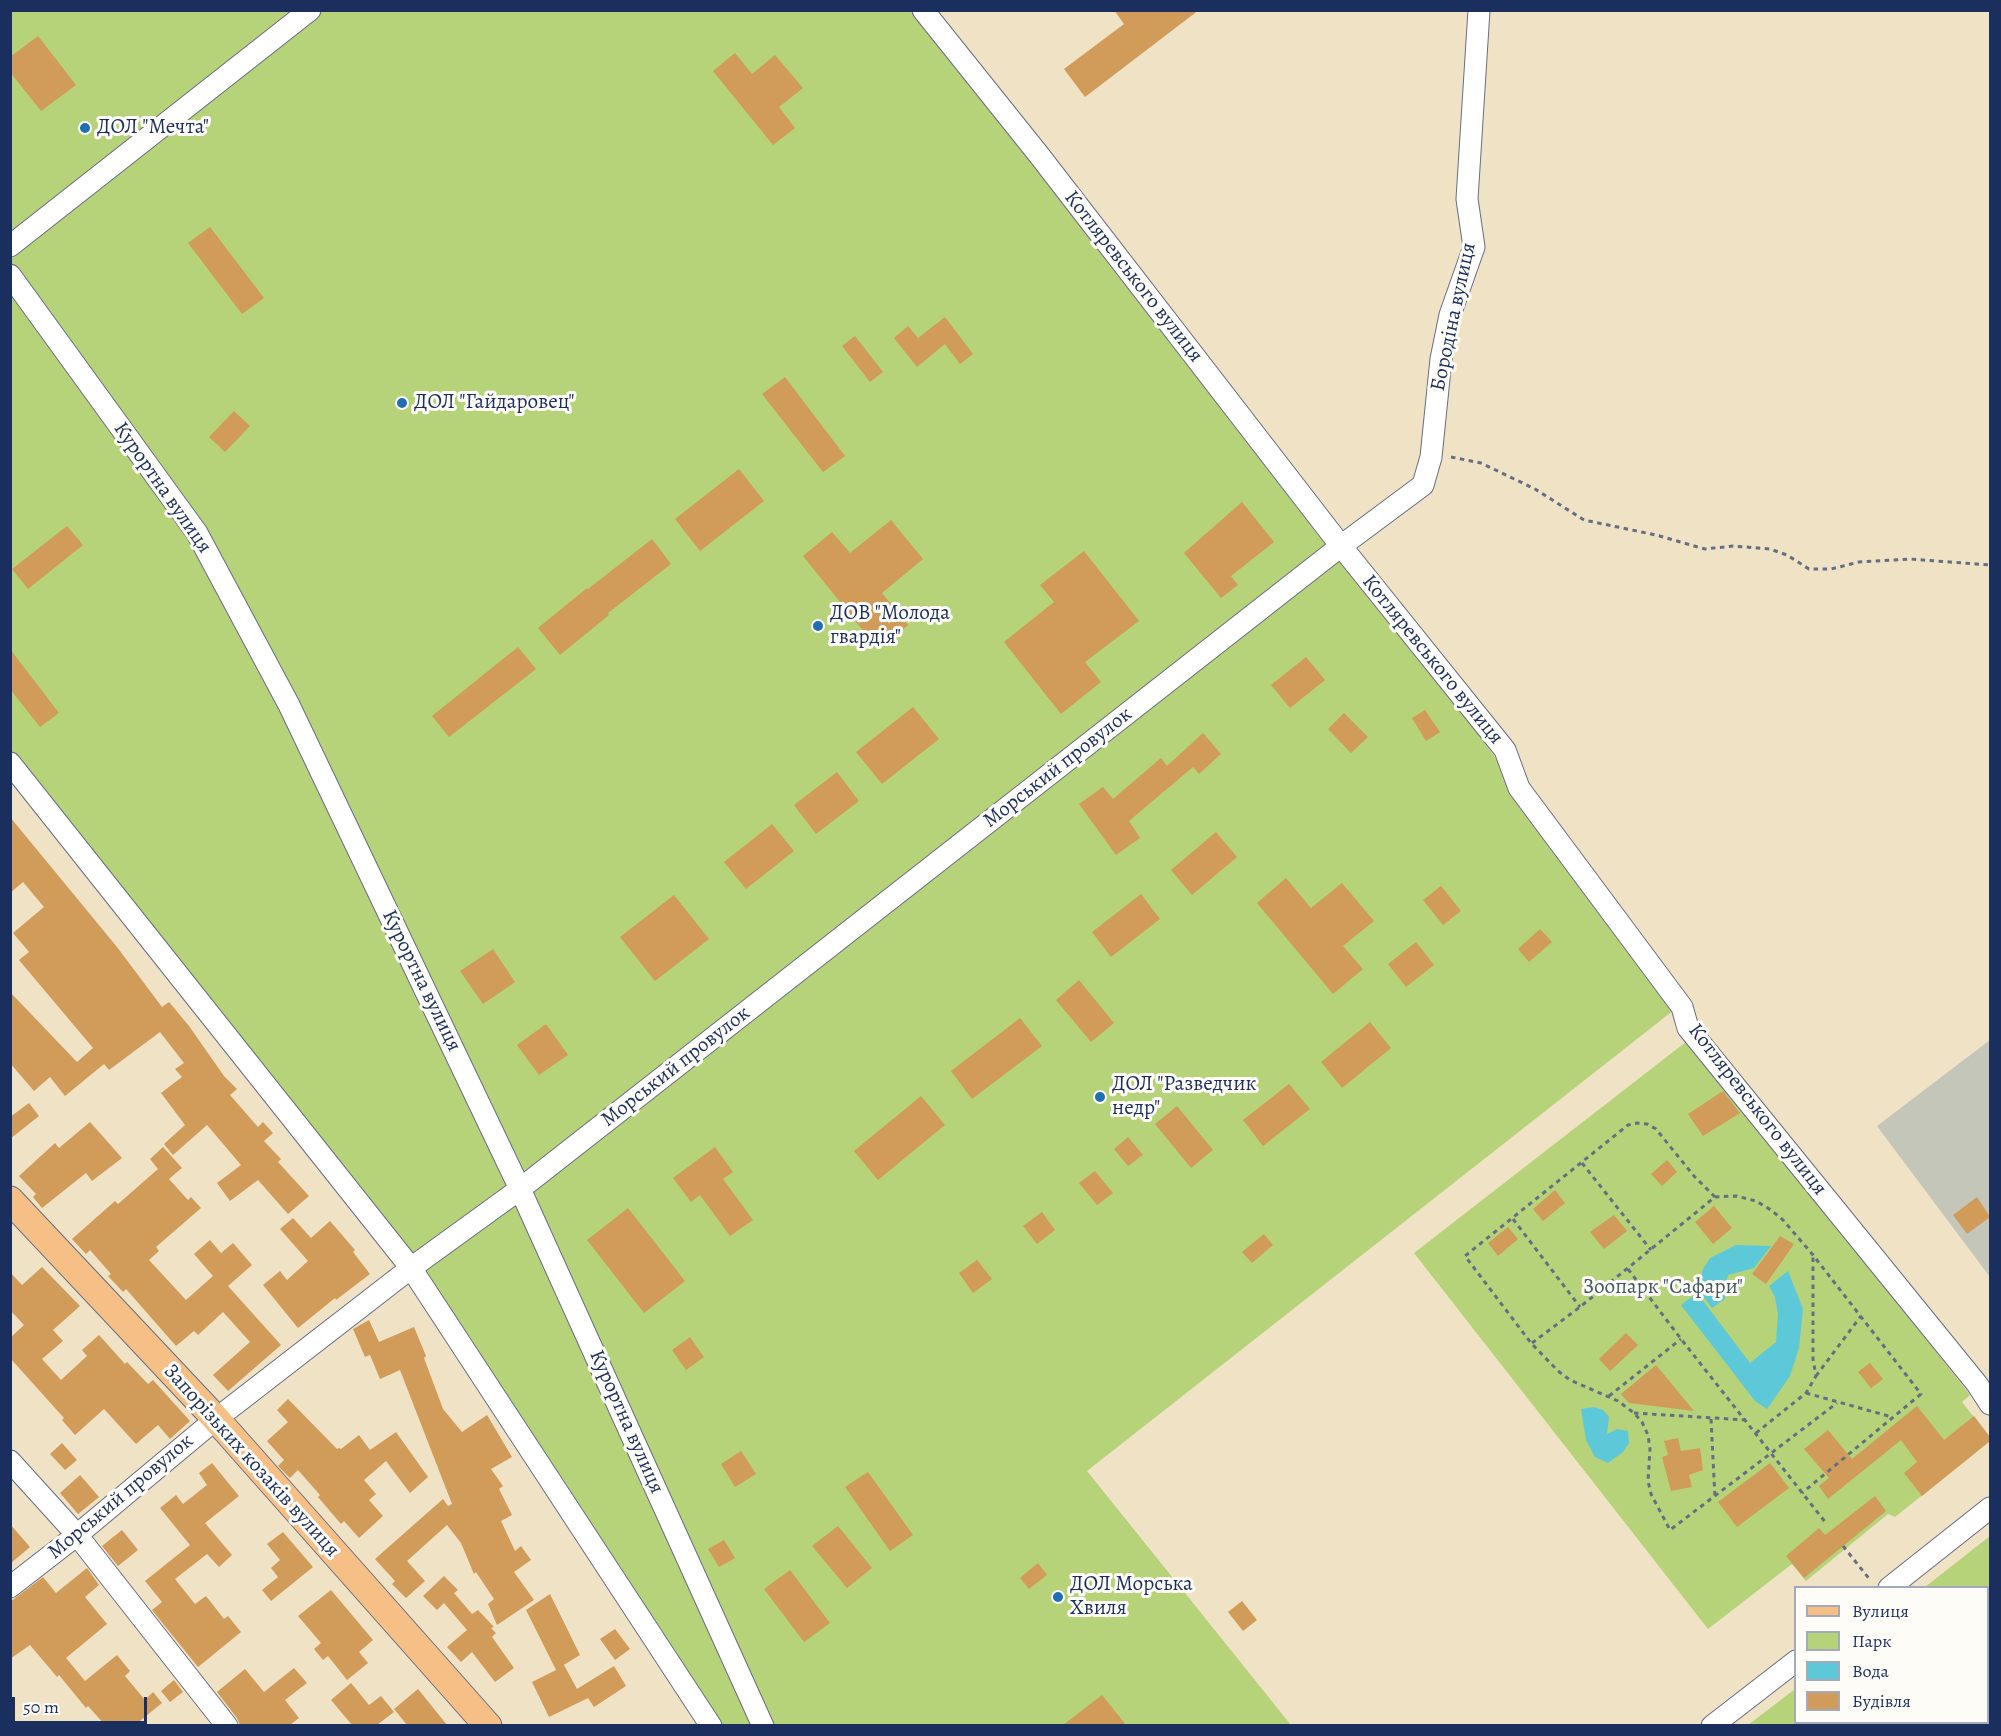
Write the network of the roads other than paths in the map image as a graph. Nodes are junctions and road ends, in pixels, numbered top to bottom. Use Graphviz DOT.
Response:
graph roads {
  1 [pos="310,10"];
  2 [pos="923,10"];
  3 [pos="1479,10"];
  4 [pos="10,246"];
  5 [pos="10,275"];
  6 [pos="1341,546"];
  7 [pos="10,763"];
  8 [pos="520,1189"];
  9 [pos="10,1200"];
  10 [pos="411,1268"];
  11 [pos="1990,1404"];
  12 [pos="216,1419"];
  13 [pos="10,1461"];
  14 [pos="1990,1508"];
  15 [pos="77,1535"];
  16 [pos="1890,1586"];
  17 [pos="10,1587"];
  18 [pos="1794,1663"];
  19 [pos="227,1725"];
  20 [pos="488,1725"];
  21 [pos="711,1725"];
  22 [pos="762,1725"];
  23 [pos="1712,1725"];
  1 -- 4 [label="street"];
  2 -- 6 [label="street, Котляревського вулиця"];
  3 -- 6 [label="street, Бородіна вулиця"];
  5 -- 8 [label="street, Курортна вулиця"];
  6 -- 8 [label="street, Морський провулок"];
  6 -- 11 [label="street, Котляревського вулиця"];
  7 -- 10 [label="street"];
  8 -- 10 [label="street, Морський провулок"];
  8 -- 22 [label="street, Курортна вулиця"];
  9 -- 12 [label="main road, Запорізьких козаків вулиця"];
  10 -- 12 [label="street, Морський провулок"];
  10 -- 21 [label="street"];
  12 -- 15 [label="street, Морський провулок"];
  12 -- 20 [label="main road, Запорізьких козаків вулиця"];
  13 -- 15 [label="street"];
  14 -- 16 [label="street"];
  15 -- 17 [label="street, Морський провулок"];
  15 -- 19 [label="street"];
  18 -- 23 [label="street"];
}
